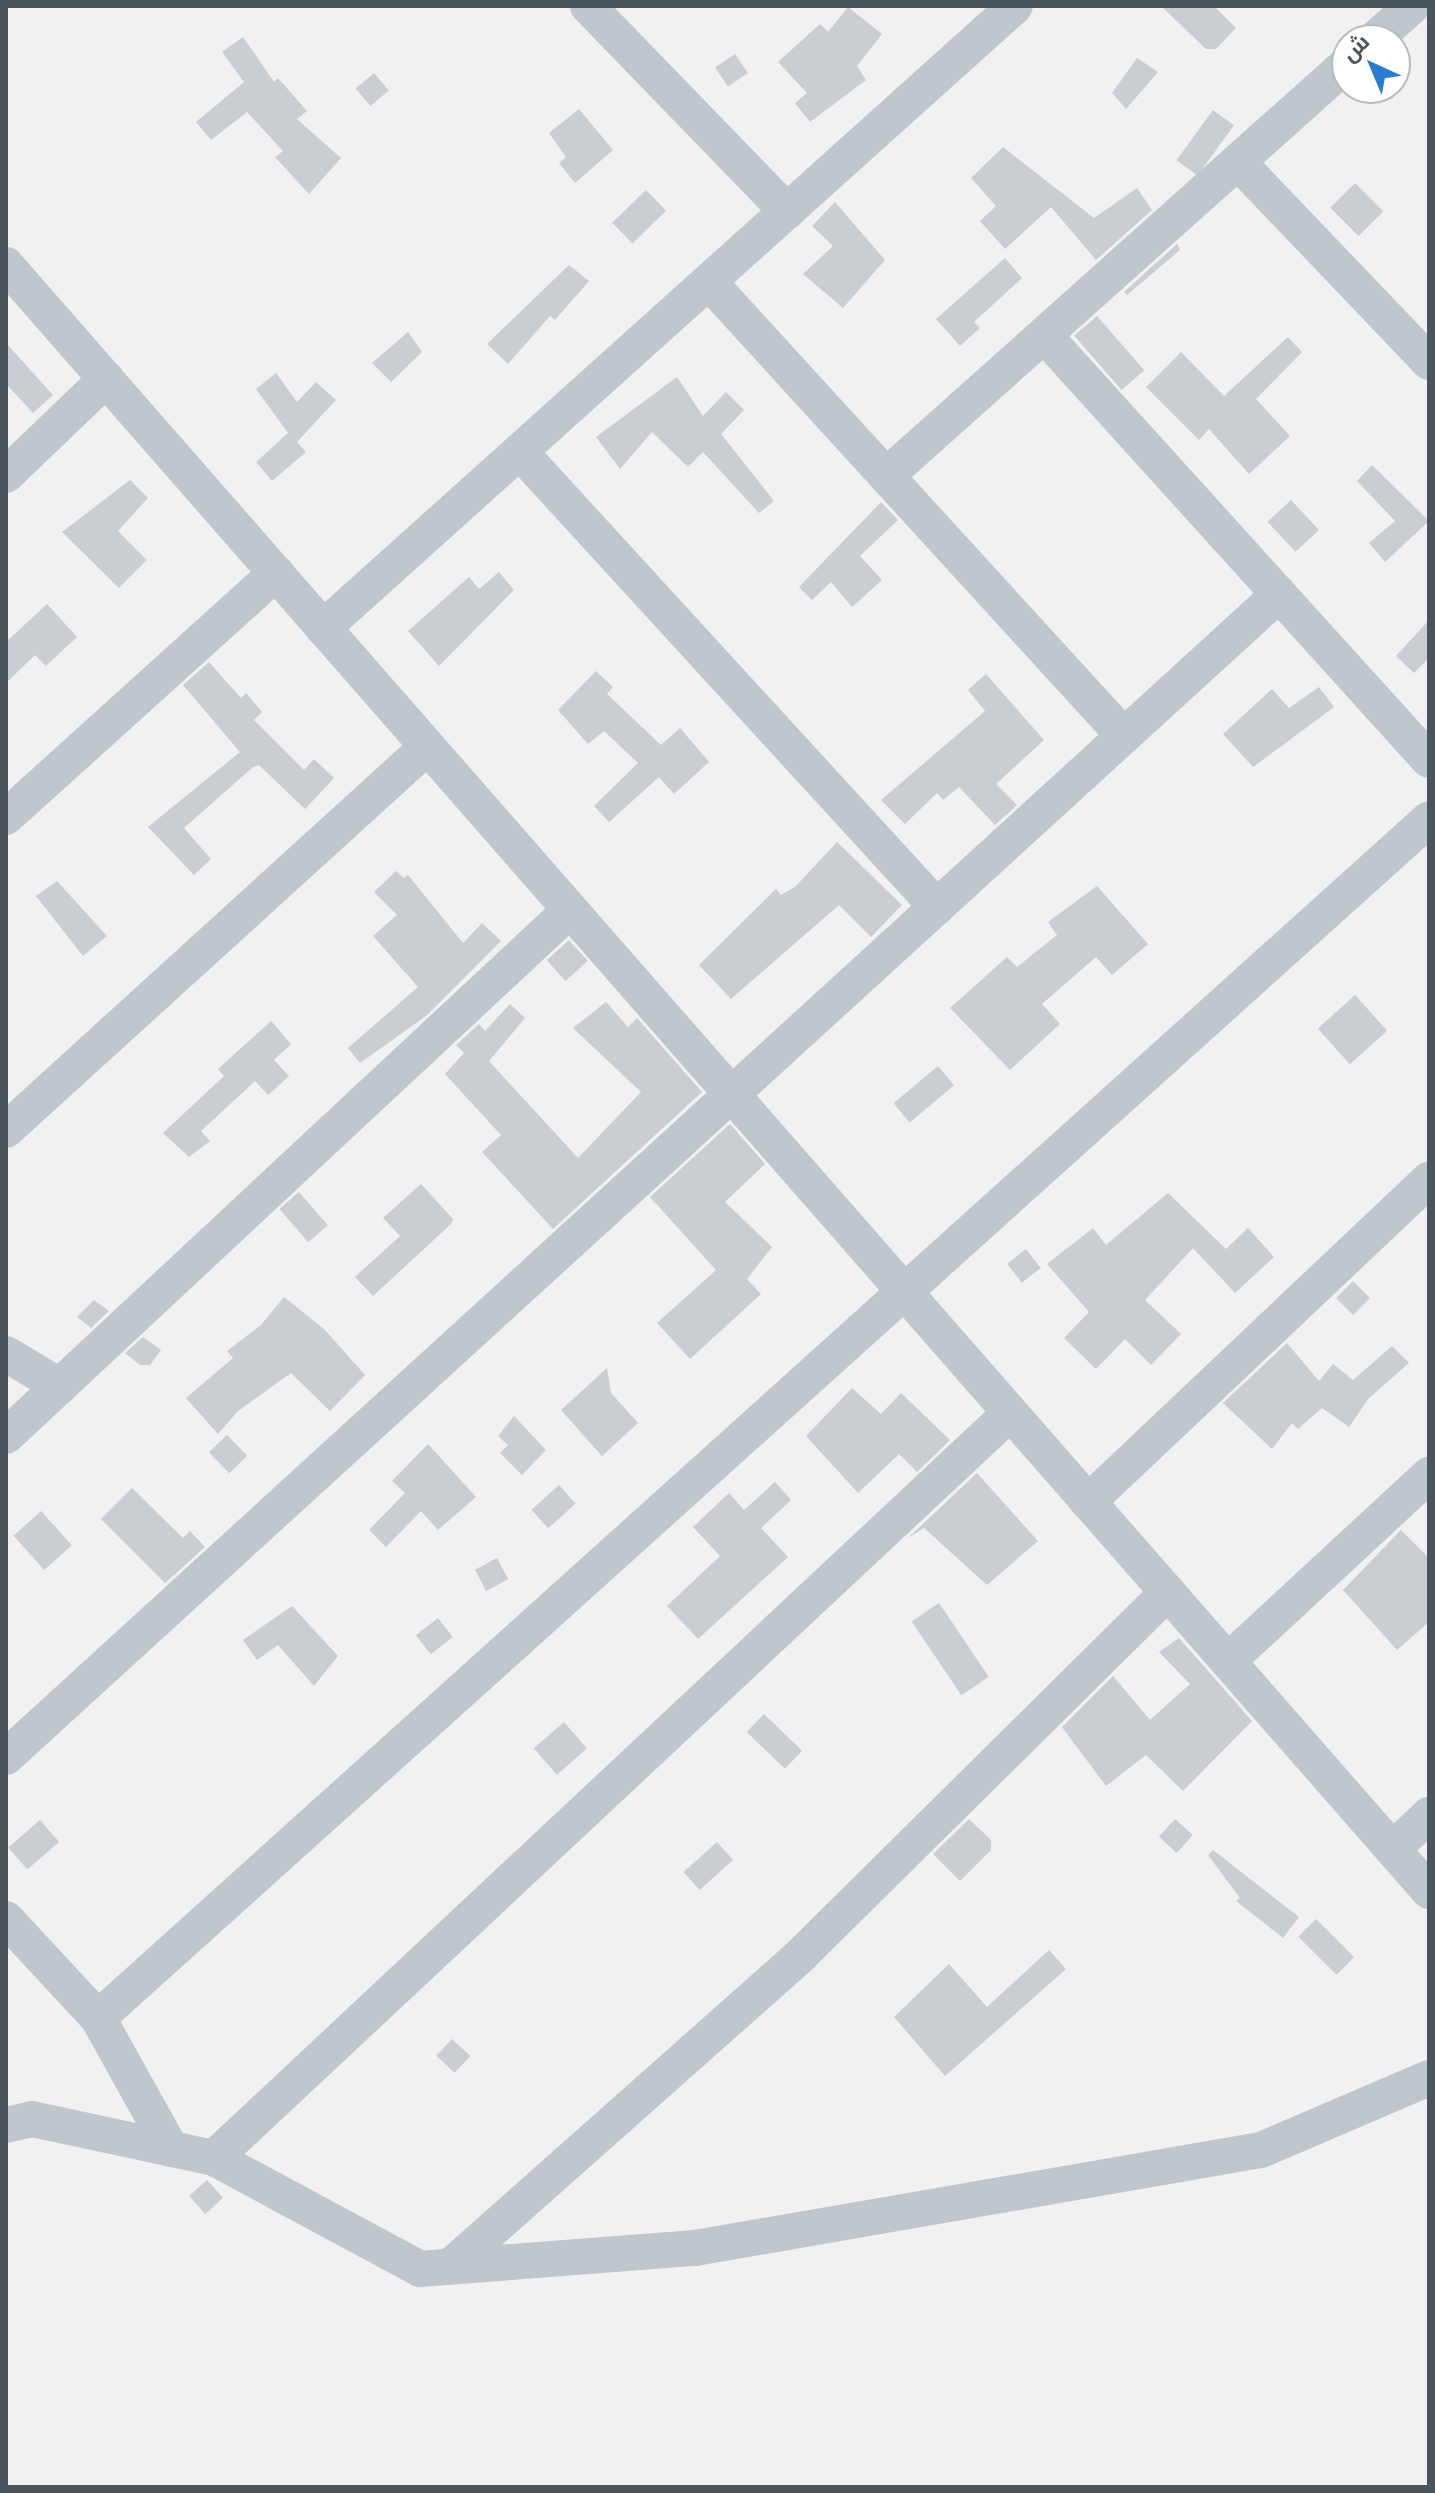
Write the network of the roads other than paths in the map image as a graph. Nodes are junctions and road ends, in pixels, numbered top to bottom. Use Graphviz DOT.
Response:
graph roads {
  1 [pos="588,6"];
  2 [pos="1015,6"];
  3 [pos="1413,6"];
  4 [pos="1429,22"];
  5 [pos="1392,24"];
  6 [pos="1331,78"];
  7 [pos="1238,162"];
  8 [pos="787,211"];
  9 [pos="6,265"];
  10 [pos="709,282"];
  11 [pos="1044,335"];
  12 [pos="1429,362"];
  13 [pos="106,379"];
  14 [pos="520,452"];
  15 [pos="6,475"];
  16 [pos="886,476"];
  17 [pos="276,573"];
  18 [pos="1279,594"];
  19 [pos="323,628"];
  20 [pos="1124,736"];
  21 [pos="427,747"];
  22 [pos="1429,760"];
  23 [pos="6,817"];
  24 [pos="1429,819"];
  25 [pos="937,907"];
  26 [pos="570,910"];
  27 [pos="732,1094"];
  28 [pos="6,1130"];
  29 [pos="1429,1180"];
  30 [pos="904,1291"];
  31 [pos="6,1354"];
  32 [pos="60,1386"];
  33 [pos="1010,1413"];
  34 [pos="6,1436"];
  35 [pos="1429,1475"];
  36 [pos="1088,1502"];
  37 [pos="1168,1592"];
  38 [pos="1228,1661"];
  39 [pos="6,1757"];
  40 [pos="1429,1815"];
  41 [pos="1393,1849"];
  42 [pos="1429,1891"];
  43 [pos="6,1919"];
  44 [pos="98,2018"];
  45 [pos="1429,2078"];
  46 [pos="6,2125"];
  47 [pos="171,2149"];
  48 [pos="214,2158"];
  49 [pos="451,2266"];
  1 -- 8 [label="street"];
  2 -- 8 [label="street"];
  3 -- 4 [label="street"];
  3 -- 5 [label="street"];
  6 -- 7 [label="street"];
  7 -- 11 [label="street"];
  7 -- 12 [label="street"];
  8 -- 10 [label="street"];
  9 -- 13 [label="street"];
  10 -- 14 [label="street"];
  10 -- 16 [label="street"];
  11 -- 16 [label="street"];
  11 -- 18 [label="street"];
  13 -- 15 [label="street"];
  13 -- 17 [label="street"];
  14 -- 19 [label="street"];
  14 -- 25 [label="street"];
  16 -- 20 [label="street"];
  17 -- 19 [label="street"];
  17 -- 23 [label="street"];
  18 -- 20 [label="street"];
  18 -- 22 [label="street"];
  19 -- 21 [label="street"];
  20 -- 25 [label="street"];
  21 -- 26 [label="street"];
  21 -- 28 [label="street"];
  24 -- 30 [label="street"];
  25 -- 27 [label="street"];
  26 -- 27 [label="street"];
  26 -- 32 [label="street"];
  27 -- 30 [label="street"];
  27 -- 39 [label="street"];
  29 -- 36 [label="street"];
  30 -- 33 [label="street"];
  30 -- 44 [label="street"];
  31 -- 32 [label="street"];
  32 -- 34 [label="street"];
  33 -- 36 [label="street"];
  33 -- 48 [label="street"];
  35 -- 38 [label="street"];
  36 -- 37 [label="street"];
  37 -- 38 [label="street"];
  37 -- 49 [label="street"];
  38 -- 41 [label="street"];
  40 -- 41 [label="street"];
  41 -- 42 [label="street"];
  43 -- 44 [label="street"];
  44 -- 47 [label="street"];
  45 -- 49 [label="street"];
  46 -- 47 [label="street"];
  47 -- 48 [label="street"];
  48 -- 49 [label="street"];
}
